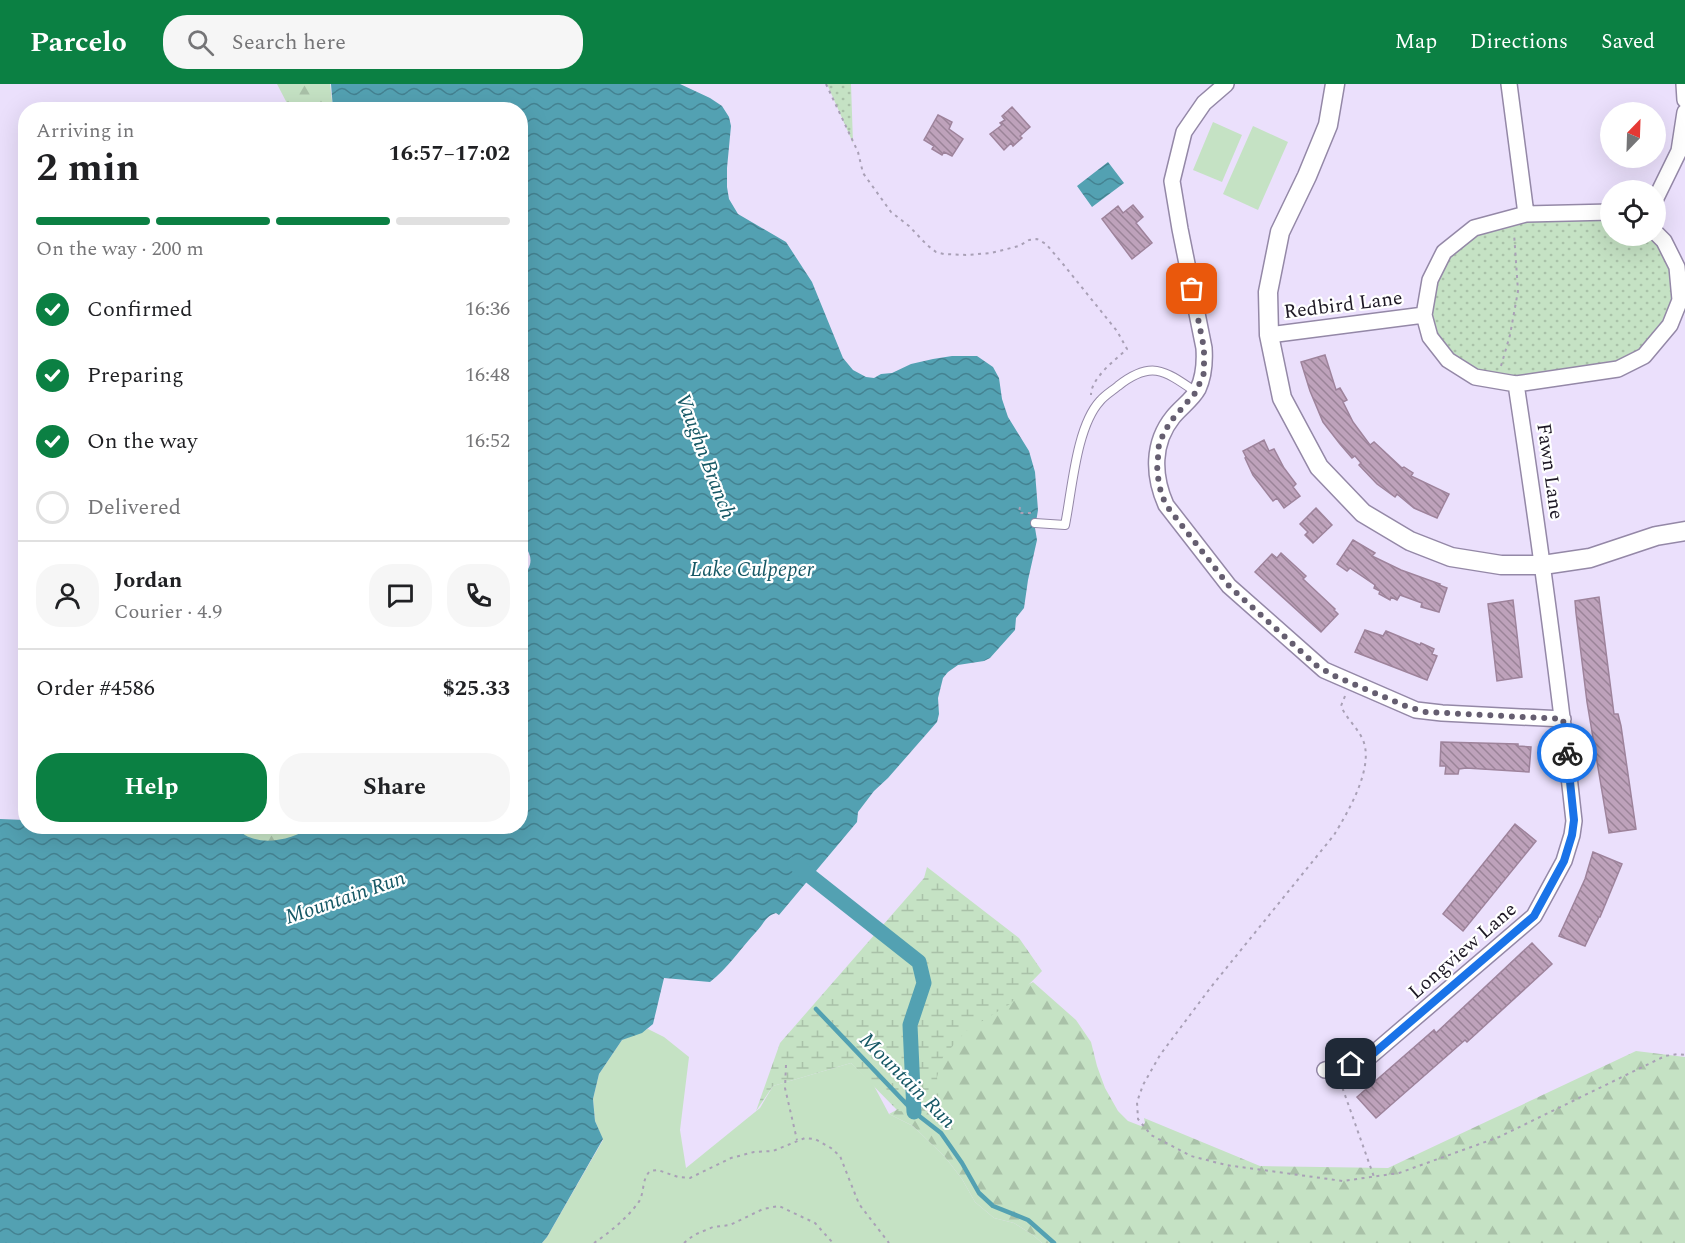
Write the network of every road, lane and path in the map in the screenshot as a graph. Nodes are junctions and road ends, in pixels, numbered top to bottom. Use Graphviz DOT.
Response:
graph roads {
  1 [pos="826,84"];
  2 [pos="1226,84"];
  3 [pos="1335,84"];
  4 [pos="1509,84"];
  5 [pos="1684,84"];
  6 [pos="1685,100"];
  7 [pos="1685,112"];
  8 [pos="1665,180"];
  9 [pos="1600,212"];
  10 [pos="1519,216"];
  11 [pos="1666,245"];
  12 [pos="1424,315"];
  13 [pos="1269,334"];
  14 [pos="1509,382"];
  15 [pos="1196,392"];
  16 [pos="1099,402"];
  17 [pos="1035,523"];
  18 [pos="1685,531"];
  19 [pos="1543,565"];
  20 [pos="1351,683"];
  21 [pos="1563,719"];
  22 [pos="1685,1054"];
  23 [pos="786,1065"];
  24 [pos="1330,1069"];
  25 [pos="797,1140"];
  26 [pos="1374,1177"];
  27 [pos="594,1243"];
  28 [pos="684,1243"];
  29 [pos="833,1243"];
  30 [pos="889,1243"];
  1 -- 16 [label="path"];
  2 -- 15 [label="street"];
  3 -- 13 [label="street"];
  4 -- 10 [label="street"];
  5 -- 6 [label="street"];
  7 -- 8 [label="street"];
  9 -- 10 [label="street"];
  10 -- 12 [label="street"];
  10 -- 14 [label="path"];
  11 -- 14 [label="street"];
  12 -- 13 [label="street, Redbird Lane"];
  12 -- 14 [label="street"];
  13 -- 19 [label="street"];
  14 -- 19 [label="street, Fawn Lane"];
  15 -- 16 [label="lane"];
  15 -- 20 [label="street"];
  16 -- 17 [label="lane"];
  18 -- 19 [label="street"];
  19 -- 21 [label="street, Longview Lane"];
  20 -- 21 [label="street"];
  20 -- 26 [label="path"];
  21 -- 24 [label="street, Longview Lane"];
  22 -- 26 [label="path"];
  23 -- 25 [label="path"];
  24 -- 26 [label="path"];
  25 -- 27 [label="path"];
  25 -- 30 [label="path"];
  28 -- 29 [label="path"];
}
